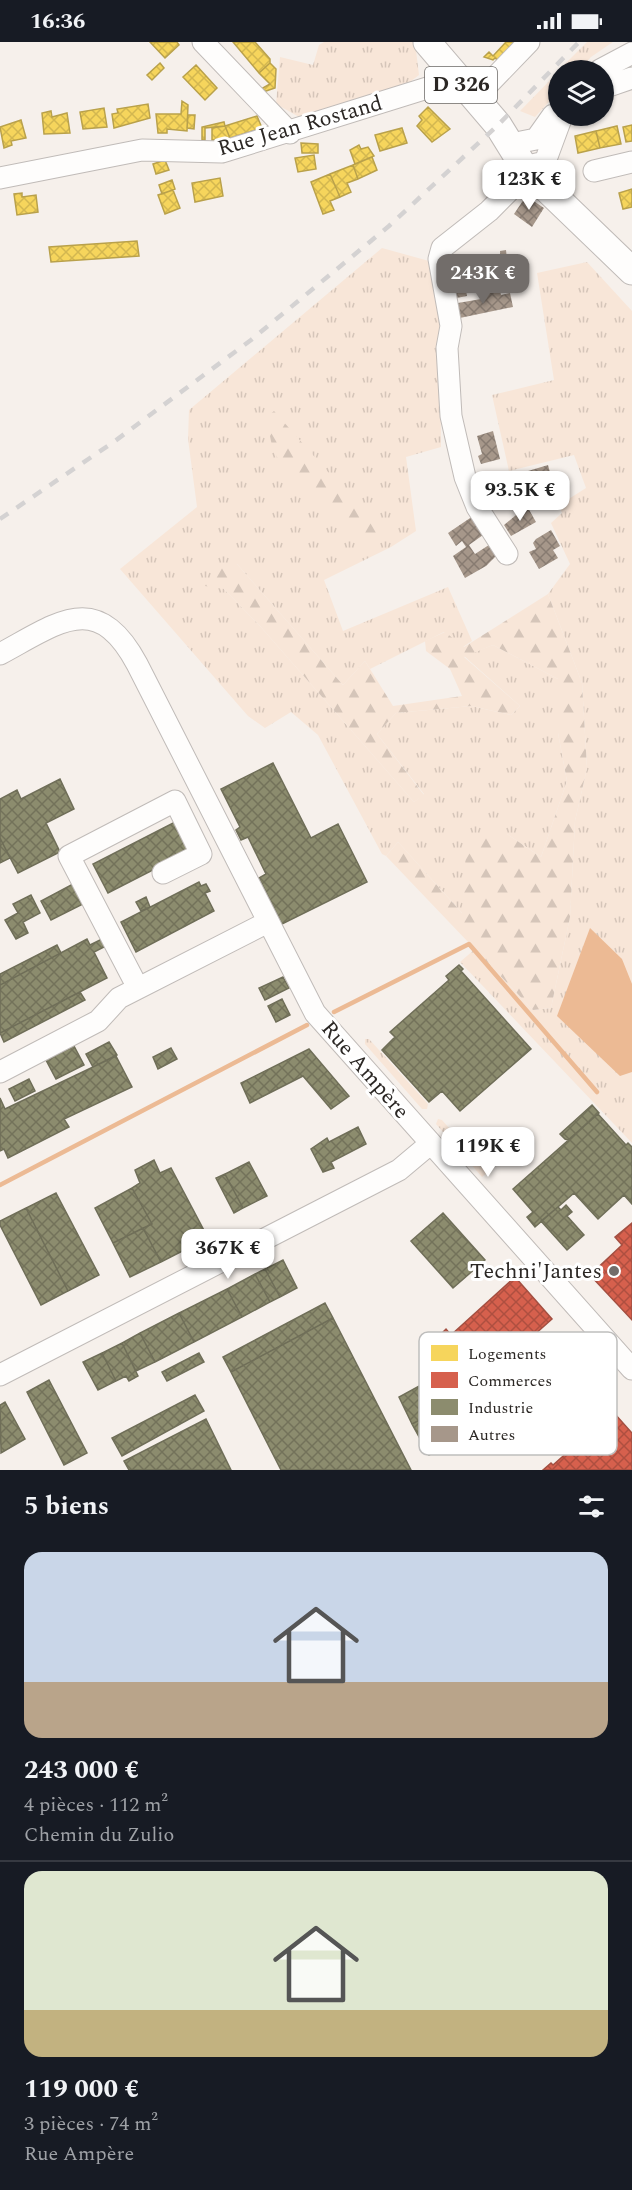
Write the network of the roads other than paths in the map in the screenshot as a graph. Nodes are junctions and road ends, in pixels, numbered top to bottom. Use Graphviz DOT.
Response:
graph roads {
  1 [pos="203,42"];
  2 [pos="427,42"];
  3 [pos="529,42"];
  4 [pos="632,53"];
  5 [pos="614,63"];
  6 [pos="632,78"];
  7 [pos="456,79"];
  8 [pos="614,84"];
  9 [pos="474,99"];
  10 [pos="548,122"];
  11 [pos="555,126"];
  12 [pos="290,133"];
  13 [pos="530,161"];
  14 [pos="632,162"];
  15 [pos="594,171"];
  16 [pos="0,178"];
  17 [pos="632,271"];
  18 [pos="507,554"];
  19 [pos="0,654"];
  20 [pos="164,873"];
  21 [pos="268,922"];
  22 [pos="138,988"];
  23 [pos="0,1072"];
  24 [pos="430,1144"];
  25 [pos="605,1332"];
  26 [pos="617,1345"];
  27 [pos="629,1358"];
  28 [pos="0,1375"];
  1 -- 12 [label="street"];
  2 -- 7 [label="main road, D 326"];
  3 -- 9 [label="street"];
  4 -- 5 [label="street"];
  6 -- 8 [label="street"];
  7 -- 9 [label="main road, D 326"];
  7 -- 12 [label="street, Rue Jean Rostand"];
  9 -- 13 [label="main road, D 326"];
  10 -- 13 [label="street"];
  11 -- 13 [label="street"];
  12 -- 16 [label="street, Rue Jean Rostand"];
  13 -- 17 [label="main road, D 326"];
  13 -- 18 [label="street"];
  14 -- 15 [label="street"];
  19 -- 21 [label="street, Rue Ampère"];
  20 -- 22 [label="street"];
  21 -- 22 [label="street"];
  21 -- 24 [label="street, Rue Ampère"];
  22 -- 23 [label="street"];
  24 -- 25 [label="street, Rue Ampère"];
  24 -- 28 [label="street"];
  26 -- 27 [label="street, Rue Ampère"];
}
